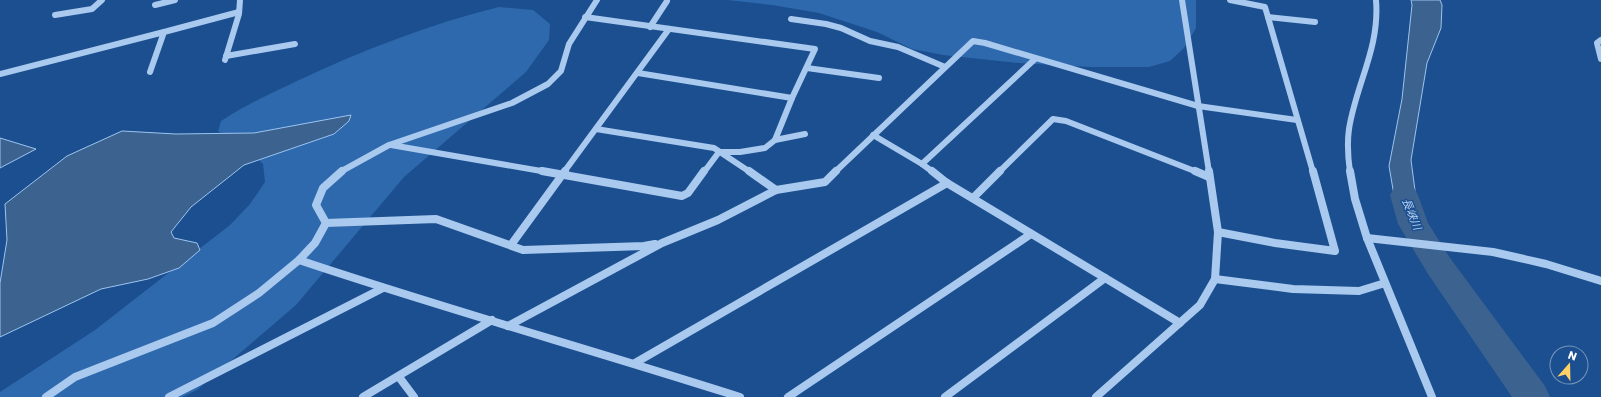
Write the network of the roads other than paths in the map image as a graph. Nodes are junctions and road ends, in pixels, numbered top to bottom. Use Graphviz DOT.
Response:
graph roads {
  1 [pos="102,0"];
  2 [pos="176,0"];
  3 [pos="241,0"];
  4 [pos="597,0"];
  5 [pos="1182,0"];
  6 [pos="1230,0"];
  7 [pos="1376,0"];
  8 [pos="666,1"];
  9 [pos="155,5"];
  10 [pos="239,12"];
  11 [pos="55,15"];
  12 [pos="585,17"];
  13 [pos="1268,17"];
  14 [pos="791,18"];
  15 [pos="1315,22"];
  16 [pos="650,27"];
  17 [pos="669,29"];
  18 [pos="164,32"];
  19 [pos="1601,40"];
  20 [pos="294,44"];
  21 [pos="1036,59"];
  22 [pos="1601,59"];
  23 [pos="945,67"];
  24 [pos="807,68"];
  25 [pos="150,72"];
  26 [pos="638,73"];
  27 [pos="0,74"];
  28 [pos="879,78"];
  29 [pos="792,98"];
  30 [pos="1198,106"];
  31 [pos="1297,120"];
  32 [pos="596,129"];
  33 [pos="805,134"];
  34 [pos="873,135"];
  35 [pos="775,140"];
  36 [pos="389,145"];
  37 [pos="719,152"];
  38 [pos="922,164"];
  39 [pos="561,175"];
  40 [pos="1209,177"];
  41 [pos="947,183"];
  42 [pos="776,190"];
  43 [pos="973,198"];
  44 [pos="326,223"];
  45 [pos="1218,232"];
  46 [pos="1031,234"];
  47 [pos="1367,238"];
  48 [pos="662,243"];
  49 [pos="510,245"];
  50 [pos="299,260"];
  51 [pos="1105,278"];
  52 [pos="1215,279"];
  53 [pos="1601,281"];
  54 [pos="1385,283"];
  55 [pos="383,288"];
  56 [pos="492,320"];
  57 [pos="1180,323"];
  58 [pos="508,326"];
  59 [pos="635,363"];
  60 [pos="399,377"];
  61 [pos="736,396"];
  62 [pos="46,397"];
  63 [pos="169,397"];
  64 [pos="363,397"];
  65 [pos="414,397"];
  66 [pos="788,397"];
  67 [pos="945,397"];
  68 [pos="1096,397"];
  69 [pos="1432,397"];
  1 -- 11 [label="street"];
  2 -- 9 [label="street"];
  3 -- 10 [label="street"];
  4 -- 12 [label="street"];
  5 -- 30 [label="street"];
  6 -- 13 [label="street"];
  7 -- 47 [label="street"];
  8 -- 16 [label="street"];
  10 -- 18 [label="street"];
  10 -- 20 [label="street"];
  12 -- 16 [label="street"];
  12 -- 36 [label="street"];
  13 -- 15 [label="street"];
  13 -- 31 [label="street"];
  14 -- 23 [label="street"];
  16 -- 17 [label="street"];
  17 -- 24 [label="street"];
  17 -- 26 [label="street"];
  18 -- 25 [label="street"];
  18 -- 27 [label="street"];
  19 -- 22 [label="street"];
  21 -- 23 [label="street"];
  21 -- 30 [label="street"];
  21 -- 38 [label="street"];
  23 -- 34 [label="street"];
  24 -- 28 [label="street"];
  24 -- 29 [label="street"];
  26 -- 29 [label="street"];
  26 -- 32 [label="street"];
  29 -- 35 [label="street"];
  30 -- 31 [label="street"];
  30 -- 40 [label="street"];
  31 -- 45 [label="street"];
  32 -- 37 [label="street"];
  32 -- 39 [label="street"];
  33 -- 35 [label="street"];
  34 -- 38 [label="street"];
  34 -- 42 [label="street"];
  35 -- 37 [label="street"];
  36 -- 39 [label="street"];
  36 -- 44 [label="street"];
  37 -- 39 [label="street"];
  37 -- 42 [label="street"];
  38 -- 41 [label="street"];
  39 -- 49 [label="street"];
  40 -- 43 [label="street"];
  40 -- 45 [label="street"];
  41 -- 43 [label="street"];
  41 -- 59 [label="street"];
  42 -- 48 [label="street"];
  43 -- 46 [label="street"];
  44 -- 49 [label="street"];
  44 -- 50 [label="street"];
  45 -- 52 [label="street"];
  46 -- 51 [label="street"];
  46 -- 66 [label="street"];
  47 -- 53 [label="street"];
  47 -- 54 [label="street"];
  48 -- 49 [label="street"];
  48 -- 58 [label="street"];
  50 -- 55 [label="street"];
  50 -- 62 [label="street"];
  51 -- 57 [label="street"];
  51 -- 67 [label="street"];
  52 -- 54 [label="street"];
  52 -- 57 [label="street"];
  54 -- 69 [label="street"];
  55 -- 56 [label="street"];
  55 -- 63 [label="street"];
  56 -- 58 [label="street"];
  56 -- 60 [label="street"];
  57 -- 68 [label="street"];
  58 -- 59 [label="street"];
  59 -- 61 [label="street"];
  60 -- 64 [label="street"];
  60 -- 65 [label="street"];
}
